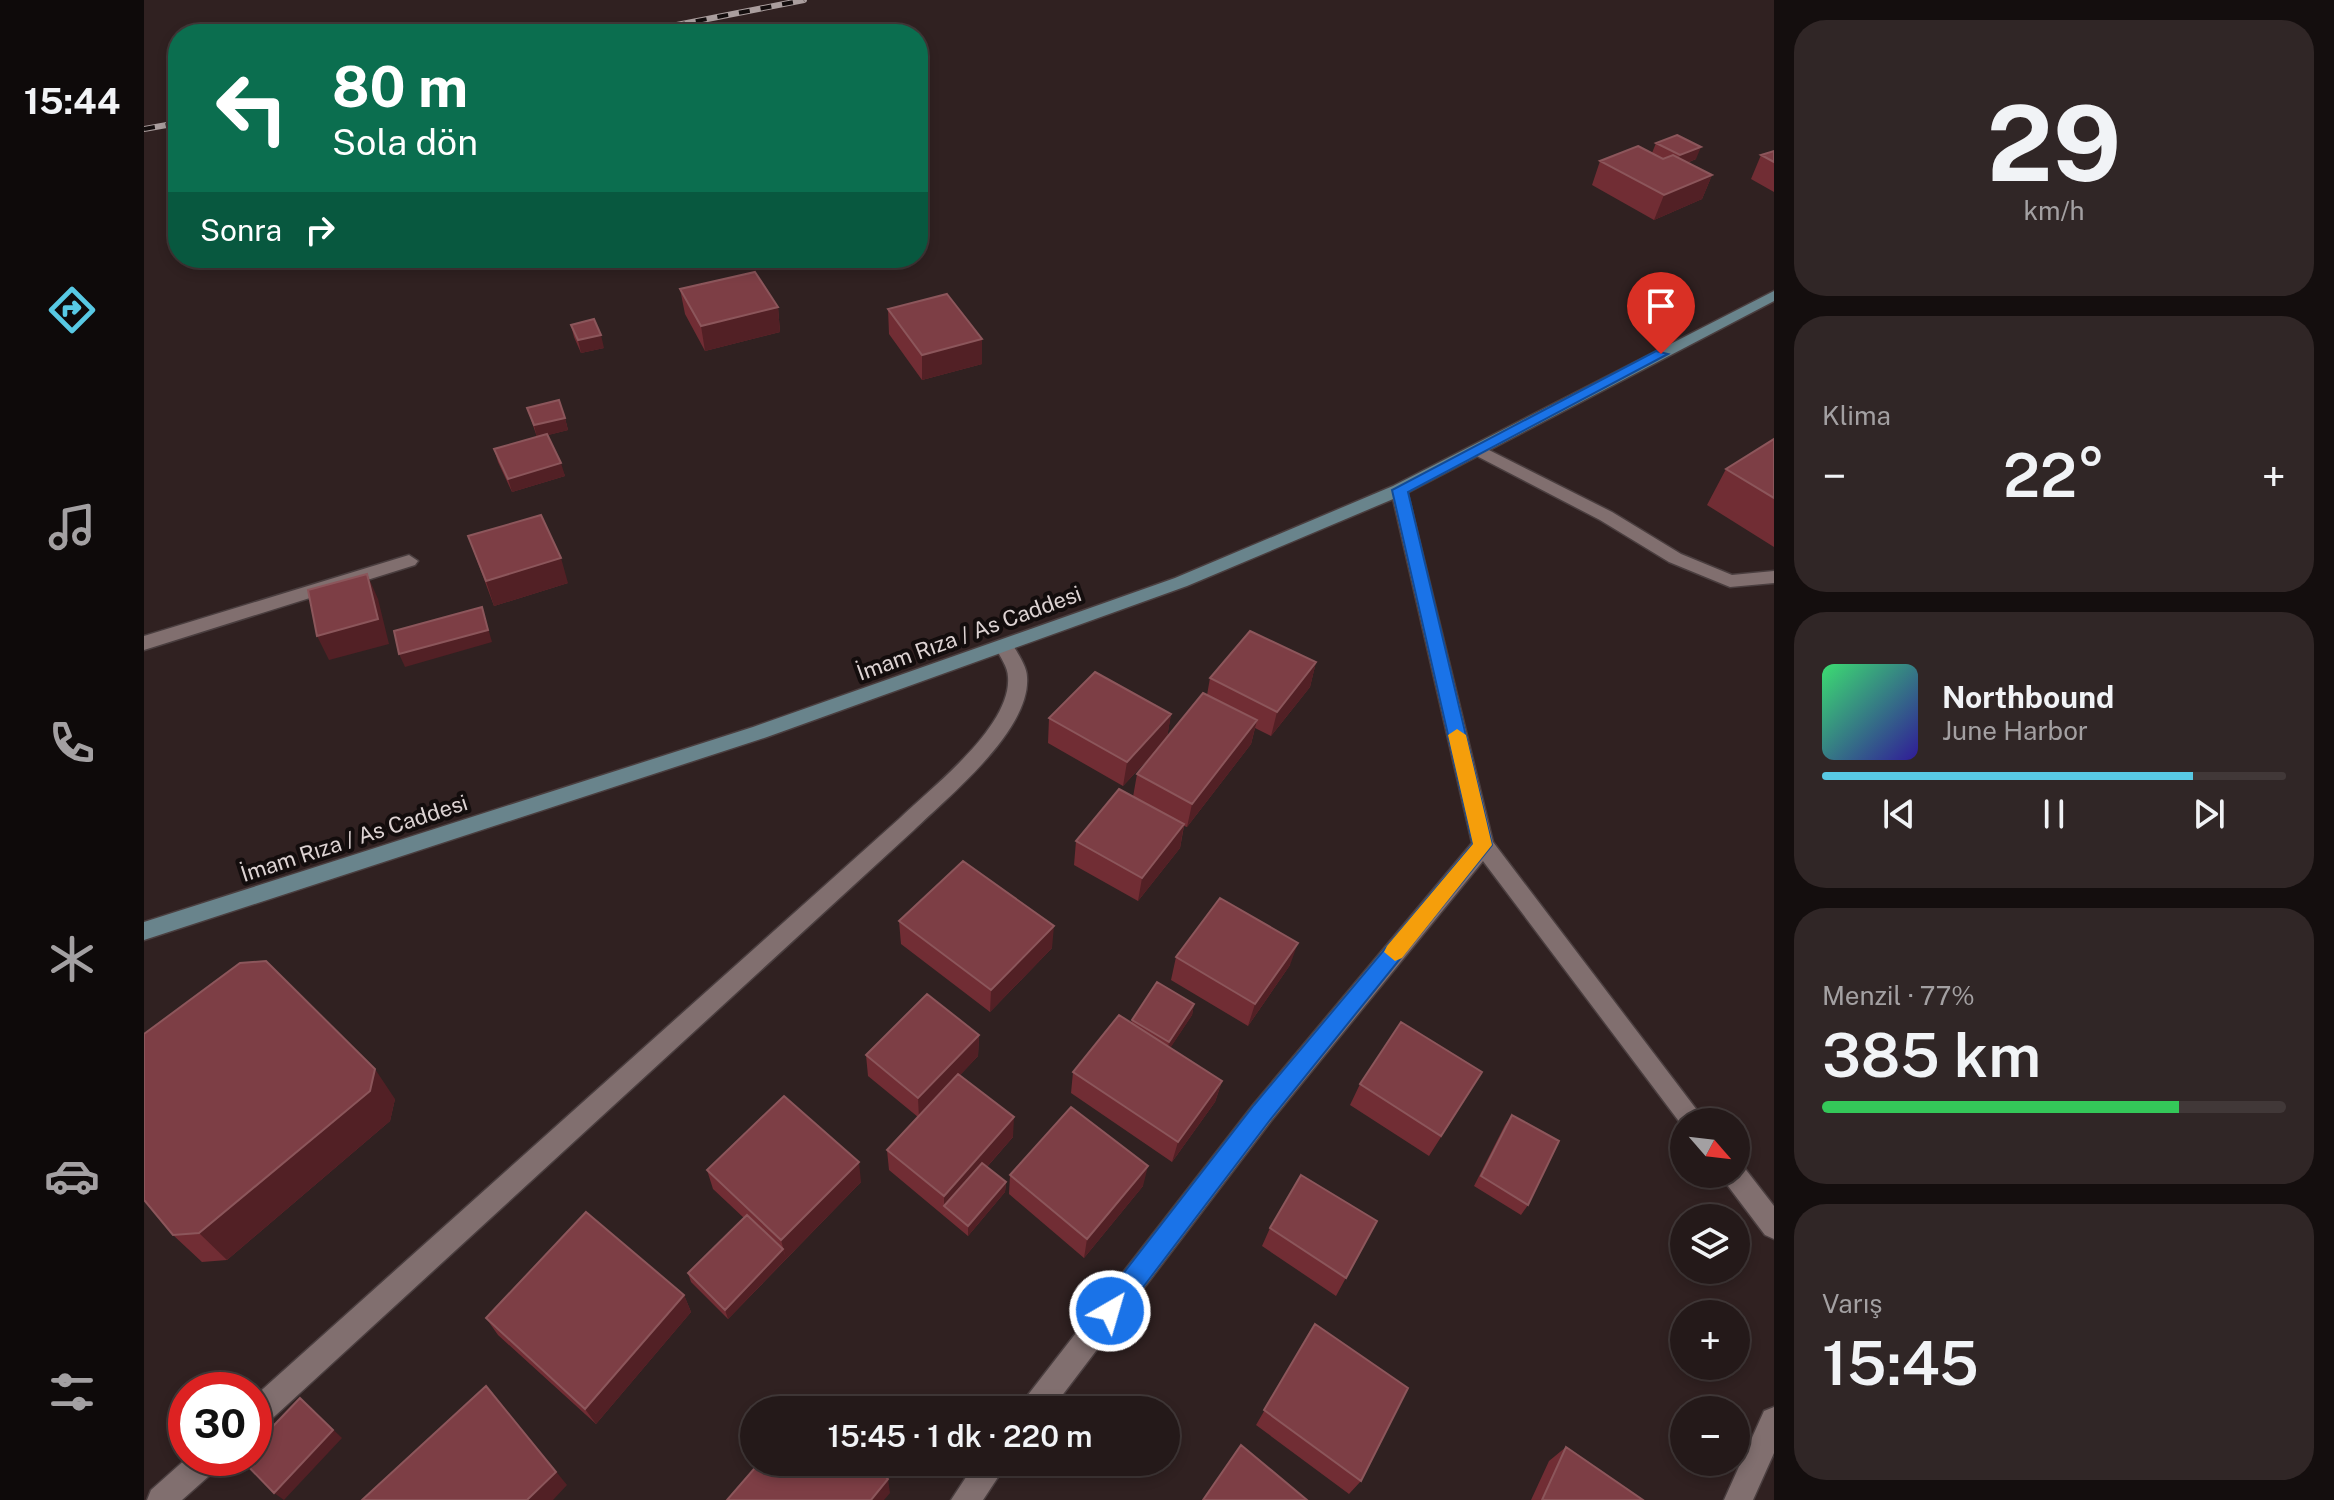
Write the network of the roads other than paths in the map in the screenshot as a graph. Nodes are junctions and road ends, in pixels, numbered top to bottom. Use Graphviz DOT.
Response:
graph roads {
  1 [pos="1771,299"];
  2 [pos="1477,449"];
  3 [pos="1399,490"];
  4 [pos="409,561"];
  5 [pos="1774,577"];
  6 [pos="144,643"];
  7 [pos="1005,648"];
  8 [pos="1483,845"];
  9 [pos="144,931"];
  10 [pos="1683,1108"];
  11 [pos="1745,1188"];
  12 [pos="1774,1226"];
  13 [pos="1045,1396"];
  14 [pos="272,1400"];
  15 [pos="1774,1421"];
  16 [pos="188,1476"];
  17 [pos="983,1476"];
  18 [pos="161,1500"];
  19 [pos="965,1500"];
  20 [pos="1738,1500"];
  1 -- 2 [label="street, İmam Rıza / As Caddesi"];
  2 -- 3 [label="street, İmam Rıza / As Caddesi"];
  2 -- 5 [label="street"];
  3 -- 7 [label="street, İmam Rıza / As Caddesi"];
  3 -- 8 [label="street"];
  4 -- 6 [label="street"];
  7 -- 9 [label="street, İmam Rıza / As Caddesi"];
  7 -- 14 [label="street"];
  8 -- 10 [label="street"];
  8 -- 13 [label="street"];
  11 -- 12 [label="street"];
  15 -- 20 [label="street"];
  16 -- 18 [label="street"];
  17 -- 19 [label="street"];
}
